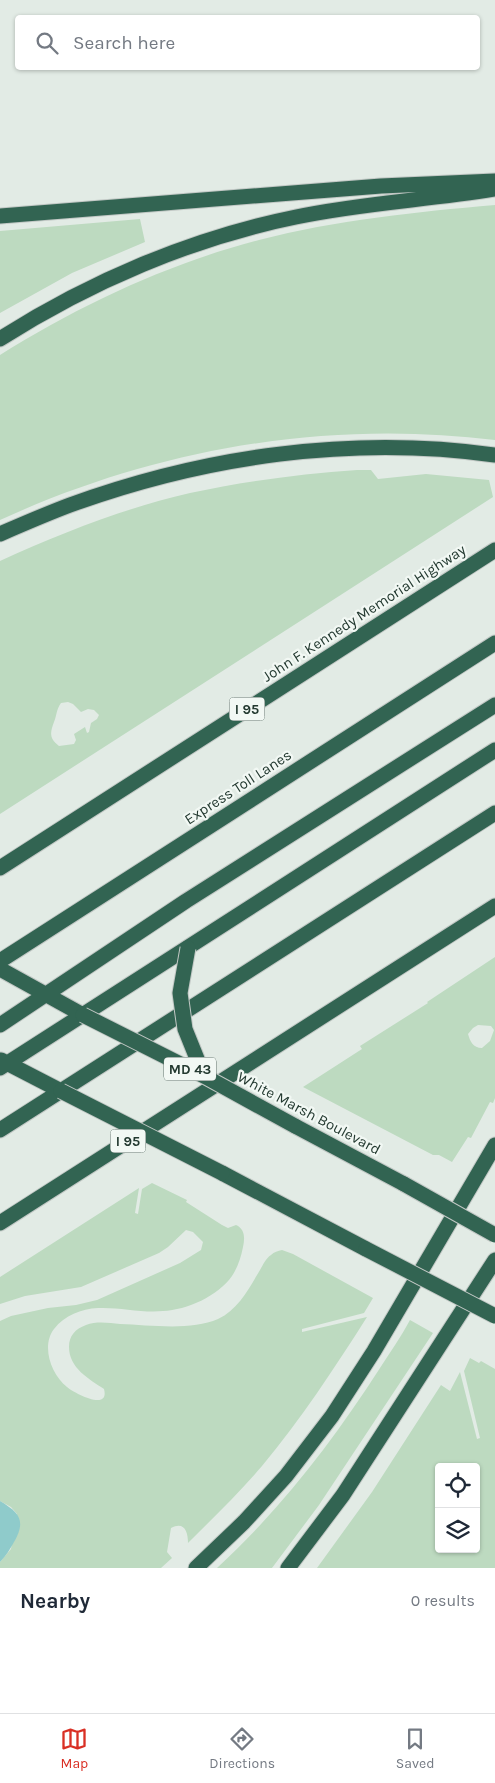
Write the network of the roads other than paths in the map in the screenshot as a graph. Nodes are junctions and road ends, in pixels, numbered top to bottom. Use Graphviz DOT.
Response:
graph roads {
  1 [pos="495,181"];
  2 [pos="495,189"];
  3 [pos="0,216"];
  4 [pos="0,339"];
  5 [pos="488,454"];
  6 [pos="0,534"];
  7 [pos="495,550"];
  8 [pos="495,642"];
  9 [pos="495,705"];
  10 [pos="495,750"];
  11 [pos="495,814"];
  12 [pos="0,868"];
  13 [pos="495,906"];
  14 [pos="188,948"];
  15 [pos="0,961"];
  16 [pos="0,970"];
  17 [pos="45,995"];
  18 [pos="83,1015"];
  19 [pos="0,1025"];
  20 [pos="3,1064"];
  21 [pos="204,1076"];
  22 [pos="0,1130"];
  23 [pos="495,1145"];
  24 [pos="0,1223"];
  25 [pos="495,1235"];
  26 [pos="495,1260"];
  27 [pos="495,1316"];
  28 [pos="196,1568"];
  29 [pos="288,1568"];
  1 -- 3 [label="highway"];
  2 -- 4 [label="highway"];
  5 -- 6 [label="highway"];
  7 -- 12 [label="highway, John F. Kennedy Memorial Highway / I 95"];
  8 -- 15 [label="highway, Express Toll Lanes"];
  9 -- 17 [label="highway"];
  10 -- 14 [label="highway"];
  11 -- 22 [label="highway"];
  13 -- 24 [label="highway, I 95"];
  14 -- 18 [label="highway"];
  14 -- 21 [label="highway, bridge"];
  16 -- 17 [label="highway, White Marsh Boulevard / MD 43"];
  17 -- 18 [label="highway, White Marsh Boulevard / MD 43"];
  17 -- 19 [label="highway"];
  18 -- 20 [label="highway"];
  18 -- 21 [label="highway, White Marsh Boulevard / MD 43, bridge"];
  20 -- 27 [label="highway, bridge"];
  21 -- 25 [label="highway, White Marsh Boulevard / MD 43, bridge"];
  23 -- 28 [label="highway"];
  26 -- 29 [label="highway"];
}
